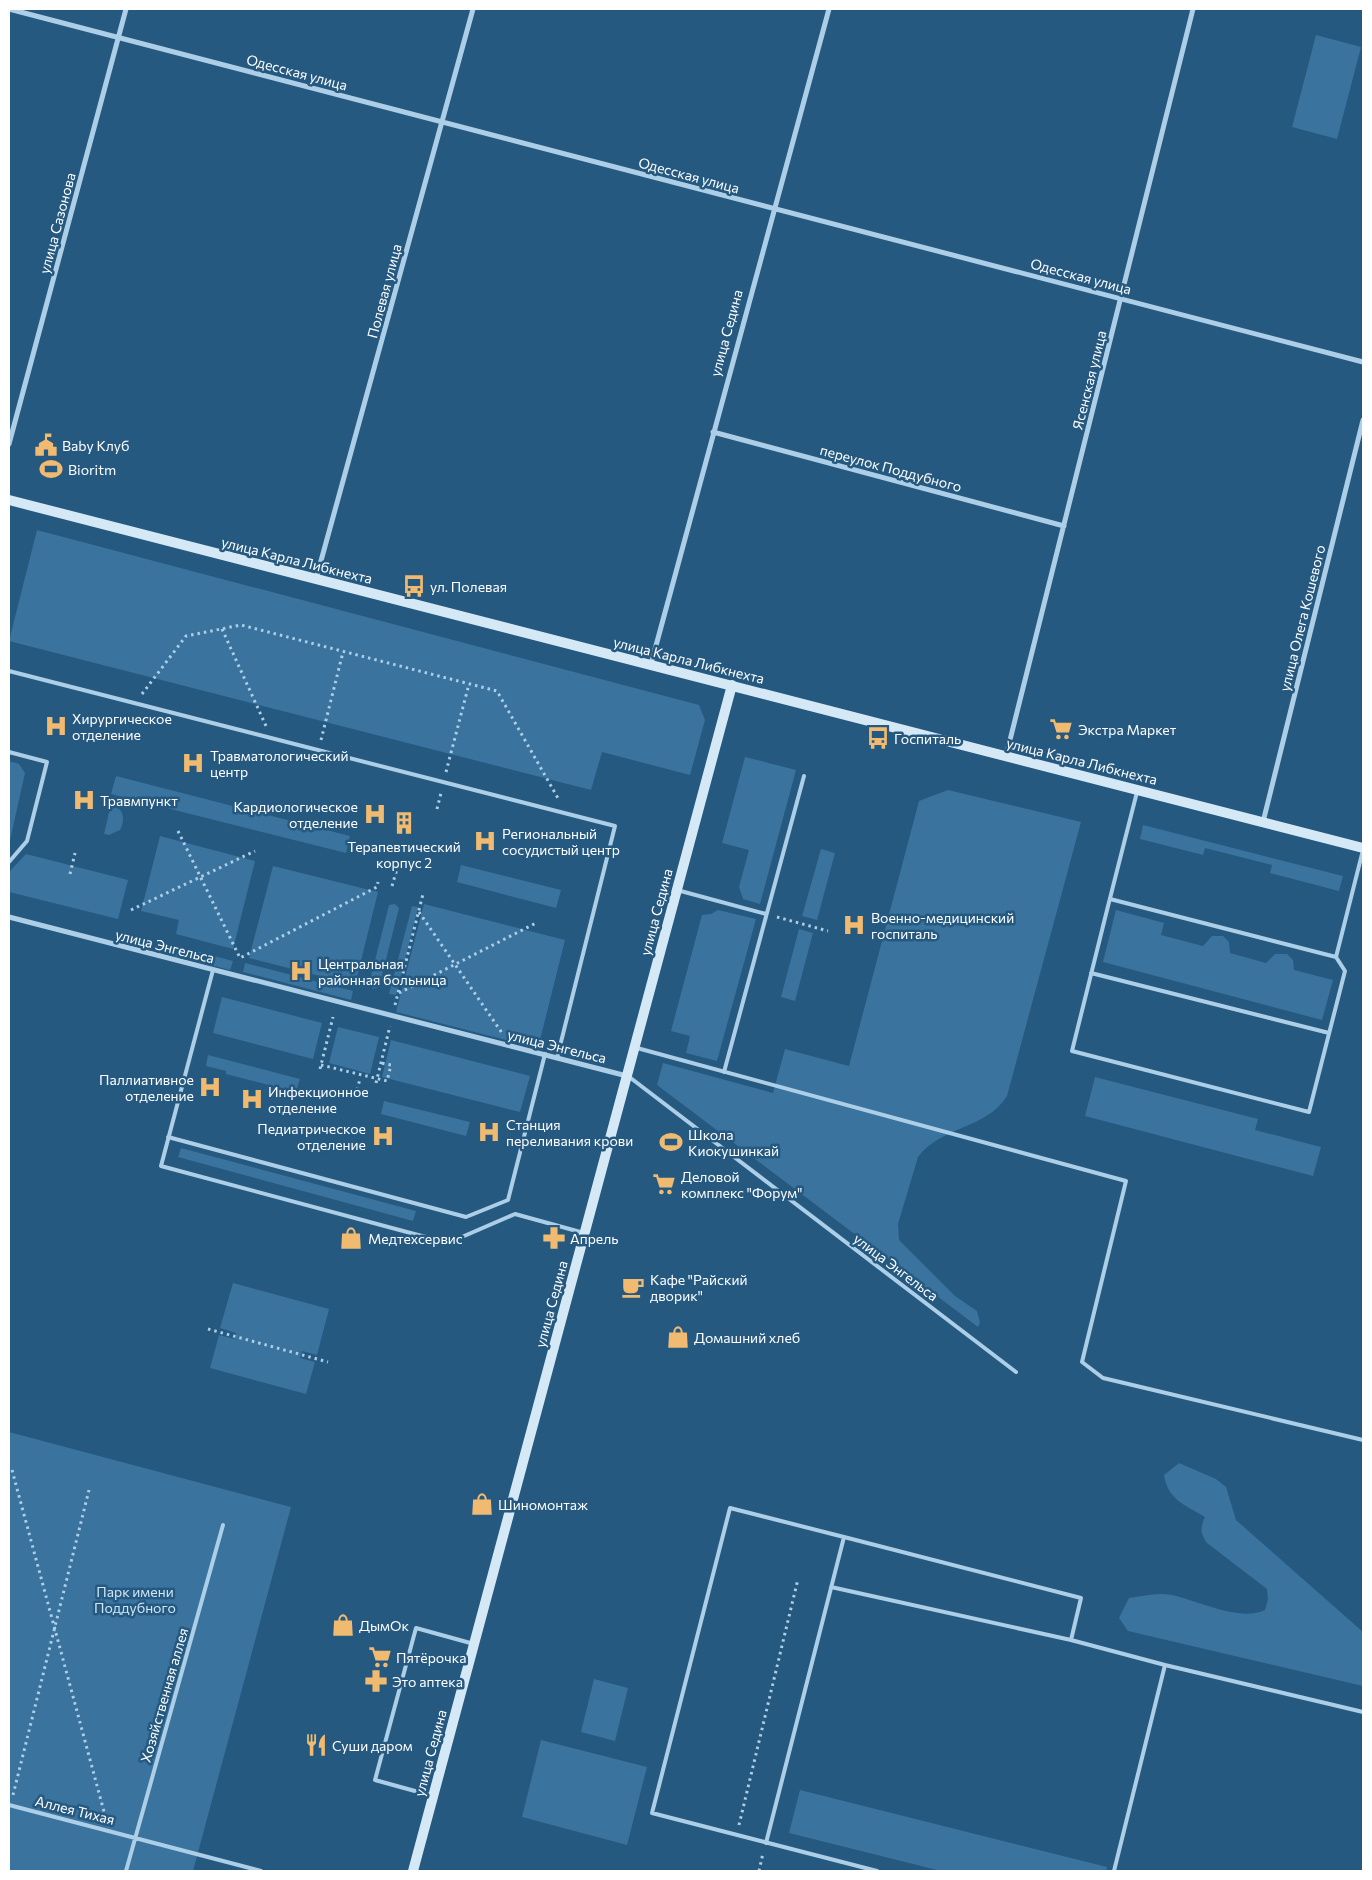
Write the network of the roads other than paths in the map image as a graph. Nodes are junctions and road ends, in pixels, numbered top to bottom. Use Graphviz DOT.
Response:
graph roads {
  1 [pos="9,9"];
  2 [pos="126,9"];
  3 [pos="473,9"];
  4 [pos="829,9"];
  5 [pos="1193,9"];
  6 [pos="119,38"];
  7 [pos="442,122"];
  8 [pos="774,208"];
  9 [pos="1121,298"];
  10 [pos="1363,362"];
  11 [pos="1363,420"];
  12 [pos="713,432"];
  13 [pos="9,444"];
  14 [pos="9,500"];
  15 [pos="1064,526"];
  16 [pos="316,579"];
  17 [pos="650,664"];
  18 [pos="9,671"];
  19 [pos="732,685"];
  20 [pos="9,752"];
  21 [pos="1006,756"];
  22 [pos="804,776"];
  23 [pos="1138,790"];
  24 [pos="1263,822"];
  25 [pos="1363,848"];
  26 [pos="9,862"];
  27 [pos="676,890"];
  28 [pos="1110,899"];
  29 [pos="766,914"];
  30 [pos="9,917"];
  31 [pos="1336,957"];
  32 [pos="213,970"];
  33 [pos="1092,973"];
  34 [pos="1329,1033"];
  35 [pos="634,1047"];
  36 [pos="545,1054"];
  37 [pos="557,1058"];
  38 [pos="724,1072"];
  39 [pos="627,1076"];
  40 [pos="168,1137"];
  41 [pos="584,1233"];
  42 [pos="1016,1372"];
  43 [pos="1363,1440"];
  44 [pos="223,1525"];
  45 [pos="844,1537"];
  46 [pos="831,1587"];
  47 [pos="1071,1640"];
  48 [pos="474,1644"];
  49 [pos="1164,1665"];
  50 [pos="1363,1712"];
  51 [pos="433,1796"];
  52 [pos="10,1805"];
  53 [pos="136,1837"];
  54 [pos="766,1843"];
  55 [pos="126,1871"];
  56 [pos="261,1871"];
  57 [pos="413,1871"];
  58 [pos="876,1871"];
  59 [pos="1114,1871"];
  1 -- 6 [label="street, Одесская улица"];
  2 -- 6 [label="street, улица Сазонова"];
  3 -- 7 [label="street, Полевая улица"];
  4 -- 8 [label="street, улица Седина"];
  5 -- 9 [label="street, Ясенская улица"];
  6 -- 7 [label="street, Одесская улица"];
  6 -- 13 [label="street, улица Сазонова"];
  7 -- 8 [label="street, Одесская улица"];
  7 -- 16 [label="street, Полевая улица"];
  8 -- 9 [label="street, Одесская улица"];
  8 -- 12 [label="street, улица Седина"];
  9 -- 10 [label="street, Одесская улица"];
  9 -- 15 [label="street, Ясенская улица"];
  11 -- 24 [label="street, улица Олега Кошевого"];
  12 -- 15 [label="street, переулок Поддубного"];
  12 -- 17 [label="street, улица Седина"];
  14 -- 16 [label="street, улица Карла Либкнехта"];
  15 -- 21 [label="street, Ясенская улица"];
  16 -- 17 [label="street, улица Карла Либкнехта"];
  17 -- 19 [label="street, улица Карла Либкнехта"];
  18 -- 37 [label="lane"];
  19 -- 21 [label="street, улица Карла Либкнехта"];
  19 -- 27 [label="street, улица Седина"];
  20 -- 26 [label="lane"];
  21 -- 23 [label="street, улица Карла Либкнехта"];
  22 -- 29 [label="lane"];
  23 -- 24 [label="street, улица Карла Либкнехта"];
  23 -- 28 [label="lane"];
  24 -- 25 [label="street, улица Карла Либкнехта"];
  25 -- 31 [label="lane"];
  27 -- 29 [label="lane"];
  27 -- 35 [label="street, улица Седина"];
  28 -- 31 [label="lane"];
  28 -- 33 [label="lane"];
  29 -- 38 [label="lane"];
  30 -- 32 [label="street, улица Энгельса"];
  31 -- 34 [label="lane"];
  32 -- 36 [label="street, улица Энгельса"];
  32 -- 40 [label="lane"];
  33 -- 34 [label="lane"];
  33 -- 34 [label="lane"];
  35 -- 38 [label="lane"];
  35 -- 39 [label="street, улица Седина"];
  36 -- 37 [label="street, улица Энгельса"];
  36 -- 40 [label="lane"];
  37 -- 39 [label="street, улица Энгельса"];
  38 -- 43 [label="lane"];
  39 -- 41 [label="street, улица Седина"];
  39 -- 42 [label="lane, улица Энгельса"];
  40 -- 41 [label="lane"];
  41 -- 48 [label="street, улица Седина"];
  44 -- 53 [label="lane, Хозяйственная аллея"];
  45 -- 46 [label="lane"];
  45 -- 47 [label="lane"];
  45 -- 54 [label="lane"];
  46 -- 47 [label="lane"];
  46 -- 54 [label="lane"];
  47 -- 49 [label="lane"];
  48 -- 51 [label="street, улица Седина"];
  48 -- 51 [label="lane"];
  49 -- 50 [label="lane"];
  49 -- 59 [label="lane"];
  51 -- 57 [label="street, улица Седина"];
  52 -- 53 [label="lane, Аллея Тихая"];
  53 -- 55 [label="lane, Хозяйственная аллея"];
  53 -- 56 [label="lane, Аллея Тихая"];
  54 -- 58 [label="lane"];
}
